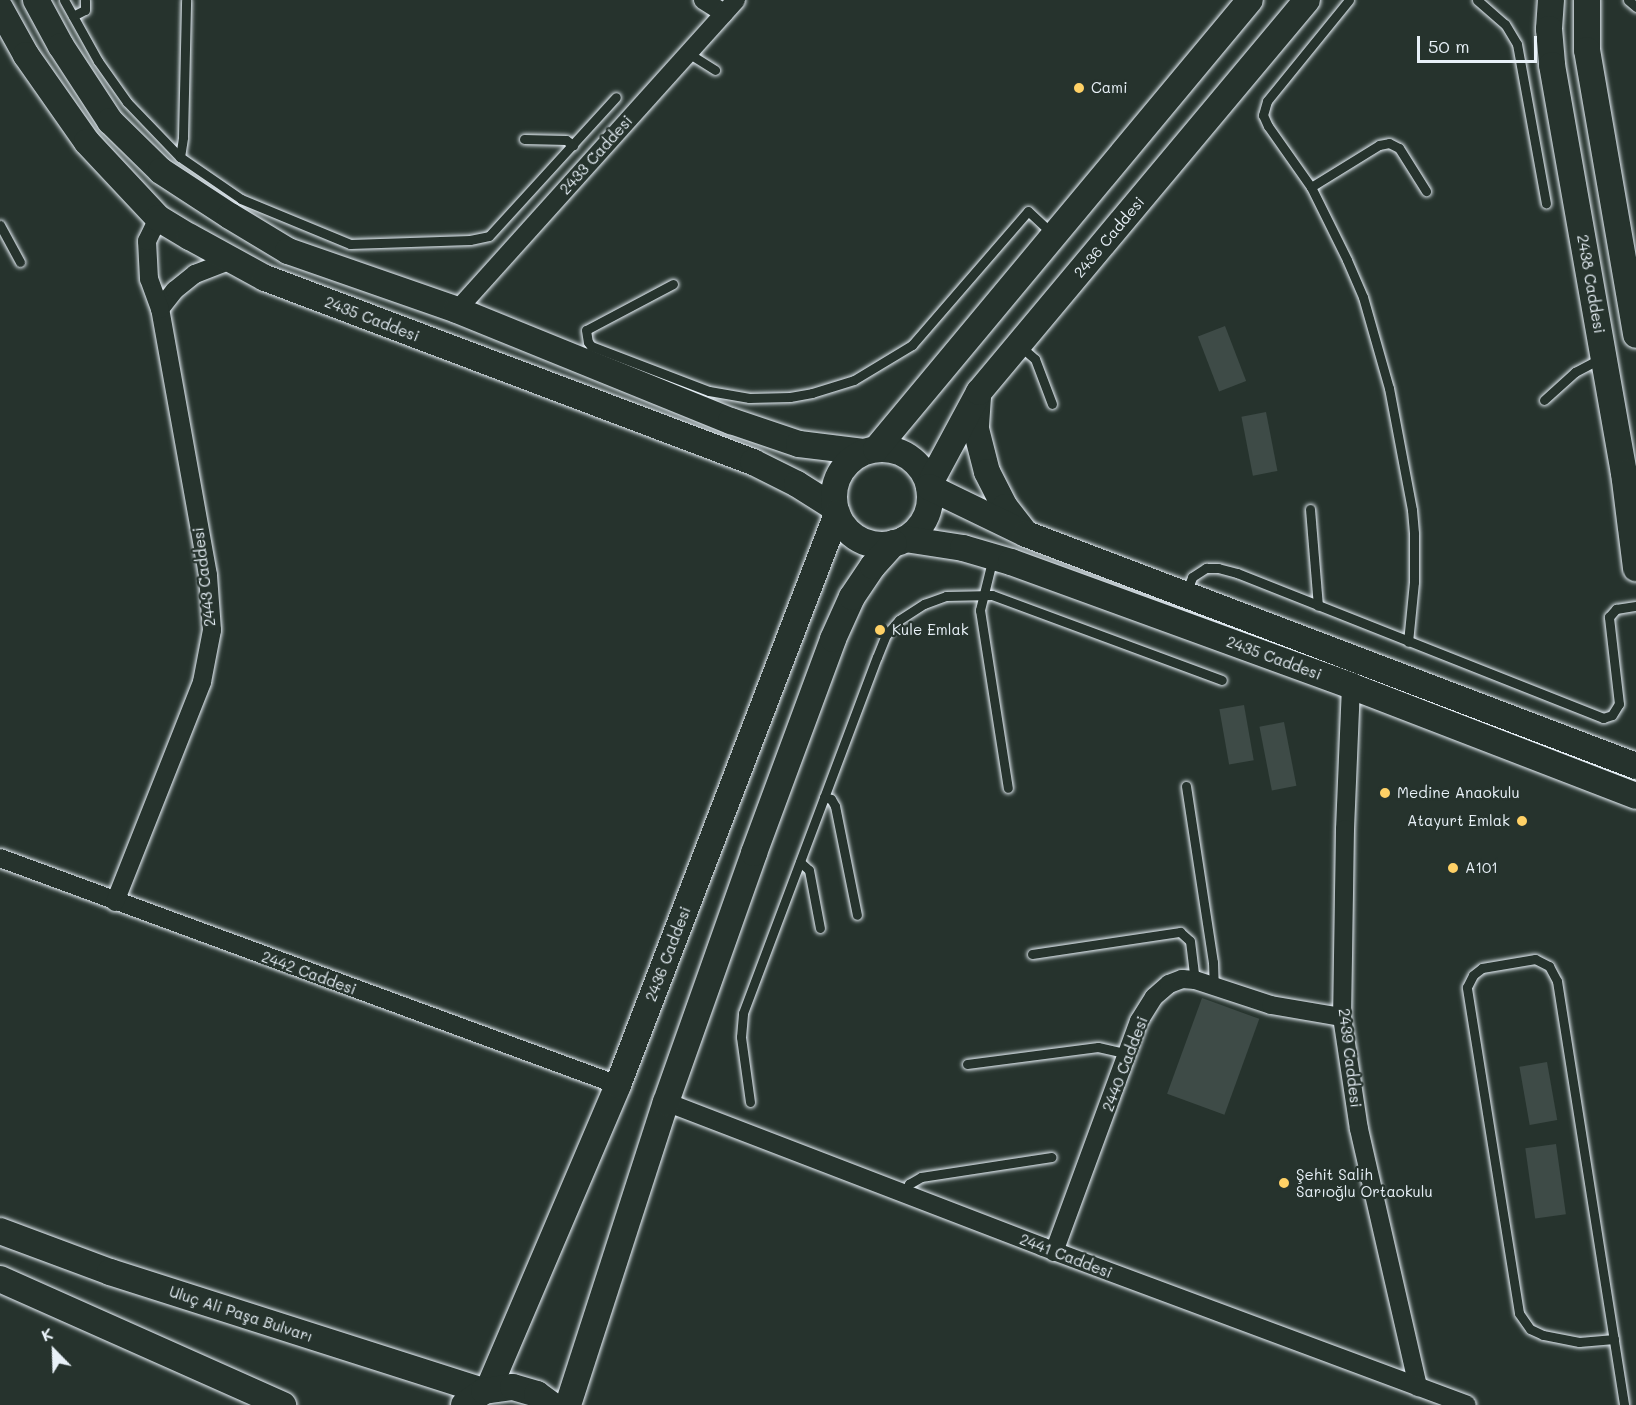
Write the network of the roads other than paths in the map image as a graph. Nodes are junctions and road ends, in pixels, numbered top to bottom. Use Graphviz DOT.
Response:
graph roads {
  1 [pos="36,0"];
  2 [pos="64,0"];
  3 [pos="85,0"];
  4 [pos="186,0"];
  5 [pos="703,0"];
  6 [pos="1250,0"];
  7 [pos="1307,0"];
  8 [pos="1349,0"];
  9 [pos="1477,0"];
  10 [pos="1551,0"];
  11 [pos="1587,0"];
  12 [pos="1628,0"];
  13 [pos="730,7"];
  14 [pos="1636,7"];
  15 [pos="0,8"];
  16 [pos="73,16"];
  17 [pos="688,53"];
  18 [pos="715,70"];
  19 [pos="616,97"];
  20 [pos="524,139"];
  21 [pos="573,145"];
  22 [pos="180,157"];
  23 [pos="1311,187"];
  24 [pos="1426,191"];
  25 [pos="1546,203"];
  26 [pos="158,218"];
  27 [pos="0,225"];
  28 [pos="1054,235"];
  29 [pos="232,260"];
  30 [pos="20,262"];
  31 [pos="673,284"];
  32 [pos="160,309"];
  33 [pos="457,310"];
  34 [pos="1636,335"];
  35 [pos="1018,345"];
  36 [pos="1604,357"];
  37 [pos="979,392"];
  38 [pos="1544,400"];
  39 [pos="1052,404"];
  40 [pos="870,450"];
  41 [pos="929,486"];
  42 [pos="1311,509"];
  43 [pos="836,511"];
  44 [pos="1026,534"];
  45 [pos="899,541"];
  46 [pos="993,557"];
  47 [pos="1636,568"];
  48 [pos="982,594"];
  49 [pos="1185,595"];
  50 [pos="1318,606"];
  51 [pos="1636,606"];
  52 [pos="1408,642"];
  53 [pos="1222,680"];
  54 [pos="1351,686"];
  55 [pos="1635,764"];
  56 [pos="1186,786"];
  57 [pos="1008,788"];
  58 [pos="1636,796"];
  59 [pos="824,798"];
  60 [pos="0,858"];
  61 [pos="800,862"];
  62 [pos="115,902"];
  63 [pos="856,915"];
  64 [pos="820,928"];
  65 [pos="1032,954"];
  66 [pos="1195,980"];
  67 [pos="1214,986"];
  68 [pos="1342,1017"];
  69 [pos="1128,1054"];
  70 [pos="967,1064"];
  71 [pos="618,1085"];
  72 [pos="666,1102"];
  73 [pos="750,1102"];
  74 [pos="1051,1157"];
  75 [pos="903,1194"];
  76 [pos="0,1231"];
  77 [pos="1054,1252"];
  78 [pos="0,1279"];
  79 [pos="1614,1339"];
  80 [pos="1418,1387"];
  81 [pos="479,1395"];
  82 [pos="284,1405"];
  83 [pos="552,1405"];
  84 [pos="568,1405"];
  85 [pos="1467,1405"];
  86 [pos="1624,1405"];
  1 -- 33 [label="street"];
  2 -- 16 [label="lane"];
  3 -- 16 [label="lane"];
  4 -- 22 [label="lane"];
  5 -- 13 [label="street"];
  6 -- 28 [label="street"];
  7 -- 35 [label="street, 2436 Caddesi"];
  8 -- 23 [label="lane"];
  9 -- 25 [label="lane"];
  10 -- 36 [label="street, 2438 Caddesi"];
  11 -- 34 [label="street"];
  12 -- 14 [label="lane"];
  13 -- 17 [label="street, 2433 Caddesi"];
  15 -- 26 [label="street, 2435 Caddesi"];
  16 -- 22 [label="lane"];
  17 -- 18 [label="lane"];
  17 -- 33 [label="street, 2433 Caddesi"];
  19 -- 21 [label="lane"];
  20 -- 21 [label="lane"];
  21 -- 22 [label="lane"];
  23 -- 24 [label="lane"];
  23 -- 52 [label="lane"];
  26 -- 29 [label="street, 2435 Caddesi"];
  26 -- 32 [label="street, 2443 Caddesi"];
  27 -- 30 [label="lane"];
  28 -- 31 [label="lane"];
  28 -- 40 [label="street"];
  29 -- 32 [label="street"];
  29 -- 43 [label="street, 2435 Caddesi"];
  32 -- 62 [label="street, 2443 Caddesi"];
  33 -- 40 [label="street"];
  35 -- 37 [label="street, 2436 Caddesi"];
  35 -- 39 [label="lane"];
  36 -- 38 [label="lane"];
  36 -- 47 [label="street, 2438 Caddesi"];
  37 -- 41 [label="street, 2436 Caddesi"];
  37 -- 44 [label="street"];
  40 -- 41 [label="street"];
  40 -- 43 [label="street"];
  41 -- 44 [label="street, 2435 Caddesi"];
  41 -- 45 [label="street"];
  42 -- 50 [label="lane"];
  43 -- 45 [label="street, 2435 Caddesi"];
  43 -- 71 [label="street, 2436 Caddesi"];
  44 -- 49 [label="street, 2435 Caddesi"];
  45 -- 46 [label="street, 2435 Caddesi"];
  45 -- 72 [label="street"];
  46 -- 48 [label="lane"];
  46 -- 54 [label="street, 2435 Caddesi"];
  48 -- 53 [label="lane"];
  48 -- 57 [label="lane"];
  48 -- 59 [label="lane"];
  49 -- 50 [label="lane"];
  49 -- 55 [label="street, 2435 Caddesi"];
  50 -- 52 [label="lane"];
  51 -- 52 [label="lane"];
  54 -- 58 [label="street, 2435 Caddesi"];
  54 -- 68 [label="street, 2439 Caddesi"];
  56 -- 67 [label="lane"];
  59 -- 61 [label="lane"];
  59 -- 63 [label="lane"];
  60 -- 62 [label="street, 2442 Caddesi"];
  61 -- 64 [label="lane"];
  61 -- 73 [label="lane"];
  62 -- 71 [label="street, 2442 Caddesi"];
  65 -- 66 [label="lane"];
  66 -- 67 [label="street, 2440 Caddesi"];
  66 -- 69 [label="street, 2440 Caddesi"];
  67 -- 68 [label="street, 2440 Caddesi"];
  68 -- 80 [label="street, 2439 Caddesi"];
  69 -- 70 [label="lane"];
  69 -- 77 [label="street, 2440 Caddesi"];
  71 -- 81 [label="street, 2436 Caddesi"];
  72 -- 75 [label="street, 2441 Caddesi"];
  72 -- 84 [label="street"];
  74 -- 75 [label="lane"];
  75 -- 77 [label="street, 2441 Caddesi"];
  76 -- 81 [label="street, Uluç Ali Paşa Bulvarı"];
  77 -- 80 [label="street, 2441 Caddesi"];
  78 -- 82 [label="street"];
  79 -- 79 [label="lane"];
  79 -- 86 [label="lane"];
  80 -- 85 [label="street, 2441 Caddesi"];
  81 -- 83 [label="street, Uluç Ali Paşa Bulvarı"];
}
